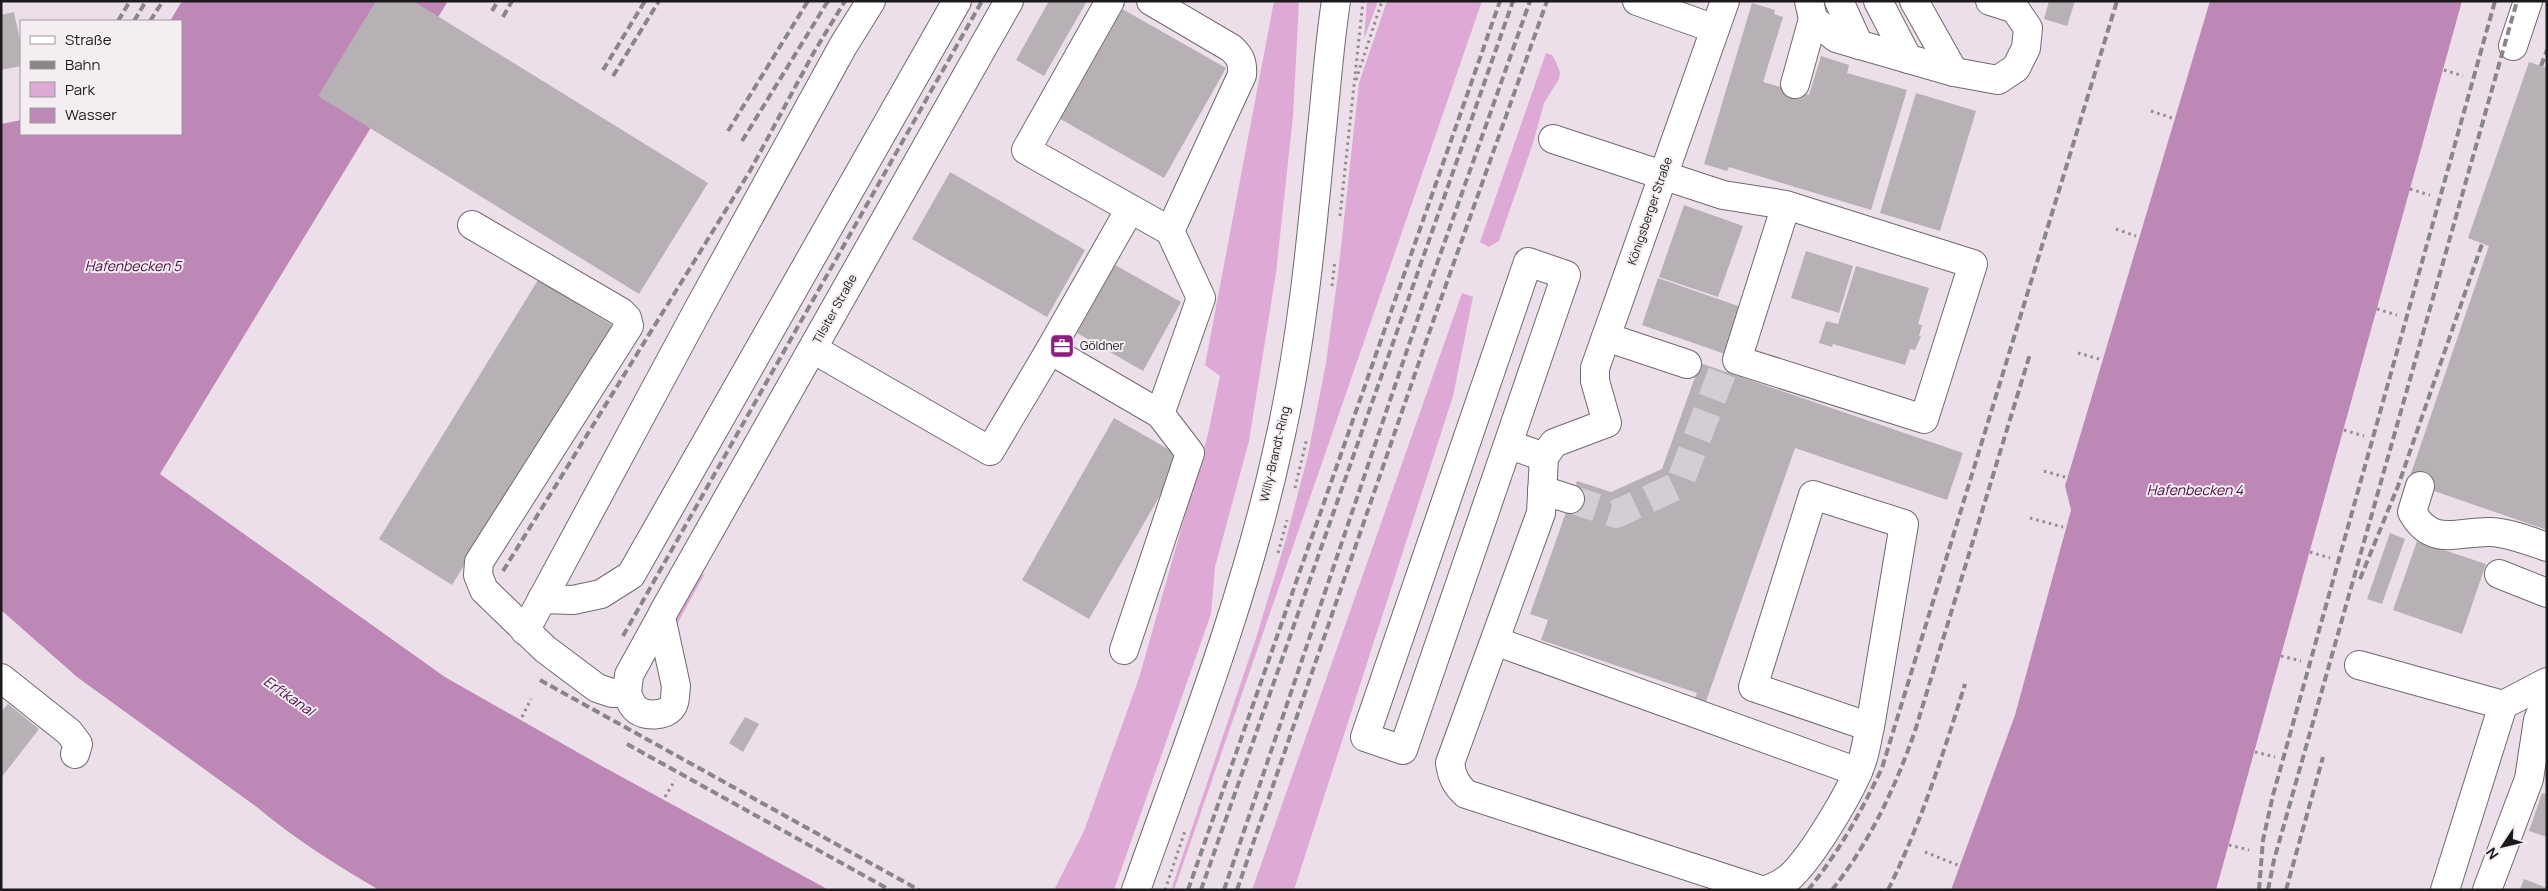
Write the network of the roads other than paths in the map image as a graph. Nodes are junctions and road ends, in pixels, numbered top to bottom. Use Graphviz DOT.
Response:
graph roads {
  1 [pos="871,1"];
  2 [pos="957,1"];
  3 [pos="1008,1"];
  4 [pos="1110,1"];
  5 [pos="1151,1"];
  6 [pos="1336,1"];
  7 [pos="1637,1"];
  8 [pos="1725,1"];
  9 [pos="1839,1"];
  10 [pos="1878,1"];
  11 [pos="1914,1"];
  12 [pos="1990,1"];
  13 [pos="2528,1"];
  14 [pos="1811,10"];
  15 [pos="1715,29"];
  16 [pos="1859,45"];
  17 [pos="2513,46"];
  18 [pos="1908,59"];
  19 [pos="1954,72"];
  20 [pos="1795,84"];
  21 [pos="1553,139"];
  22 [pos="1662,176"];
  23 [pos="1786,205"];
  24 [pos="1130,209"];
  25 [pos="472,225"];
  26 [pos="1170,232"];
  27 [pos="1606,337"];
  28 [pos="813,348"];
  29 [pos="1050,350"];
  30 [pos="1686,364"];
  31 [pos="1160,414"];
  32 [pos="1508,444"];
  33 [pos="1544,457"];
  34 [pos="2420,486"];
  35 [pos="1542,490"];
  36 [pos="1570,499"];
  37 [pos="2547,547"];
  38 [pos="2499,574"];
  39 [pos="2547,593"];
  40 [pos="542,599"];
  41 [pos="661,617"];
  42 [pos="525,631"];
  43 [pos="1495,642"];
  44 [pos="1124,650"];
  45 [pos="2359,665"];
  46 [pos="1,678"];
  47 [pos="2547,682"];
  48 [pos="627,694"];
  49 [pos="2547,698"];
  50 [pos="2504,705"];
  51 [pos="1870,727"];
  52 [pos="75,754"];
  53 [pos="1450,763"];
  54 [pos="1858,772"];
  55 [pos="1439,796"];
  56 [pos="1136,890"];
  57 [pos="1761,890"];
  58 [pos="1766,890"];
  59 [pos="2445,890"];
  60 [pos="2487,890"];
  1 -- 40 [label="street"];
  2 -- 40 [label="street"];
  3 -- 28 [label="street, Tilsiter Straße"];
  4 -- 24 [label="street"];
  5 -- 26 [label="street"];
  6 -- 56 [label="street, Willy-Brandt-Ring"];
  7 -- 15 [label="street"];
  8 -- 15 [label="street, Königsberger Straße"];
  9 -- 16 [label="street"];
  10 -- 18 [label="street"];
  11 -- 19 [label="street"];
  12 -- 19 [label="street"];
  13 -- 17 [label="street"];
  14 -- 16 [label="street"];
  14 -- 20 [label="street"];
  15 -- 22 [label="street, Königsberger Straße"];
  16 -- 18 [label="street"];
  18 -- 19 [label="street"];
  21 -- 22 [label="street"];
  22 -- 23 [label="street"];
  22 -- 27 [label="street, Königsberger Straße"];
  23 -- 23 [label="street"];
  24 -- 26 [label="street"];
  24 -- 29 [label="street"];
  25 -- 42 [label="street"];
  26 -- 31 [label="street"];
  27 -- 30 [label="street"];
  27 -- 33 [label="street, Königsberger Straße"];
  28 -- 29 [label="street"];
  28 -- 41 [label="street, Tilsiter Straße"];
  29 -- 31 [label="street"];
  31 -- 44 [label="street"];
  32 -- 32 [label="street"];
  32 -- 33 [label="street"];
  33 -- 35 [label="street"];
  34 -- 37 [label="street"];
  35 -- 36 [label="street"];
  35 -- 43 [label="street"];
  38 -- 39 [label="street"];
  40 -- 42 [label="street"];
  41 -- 48 [label="street, Tilsiter Straße"];
  41 -- 48 [label="street"];
  42 -- 48 [label="street"];
  43 -- 53 [label="street"];
  43 -- 54 [label="street"];
  45 -- 50 [label="street"];
  46 -- 52 [label="street"];
  47 -- 50 [label="street"];
  49 -- 60 [label="street"];
  50 -- 59 [label="street"];
  51 -- 51 [label="street"];
  51 -- 54 [label="street"];
  53 -- 55 [label="street"];
  53 -- 57 [label="street"];
  54 -- 58 [label="street"];
}
